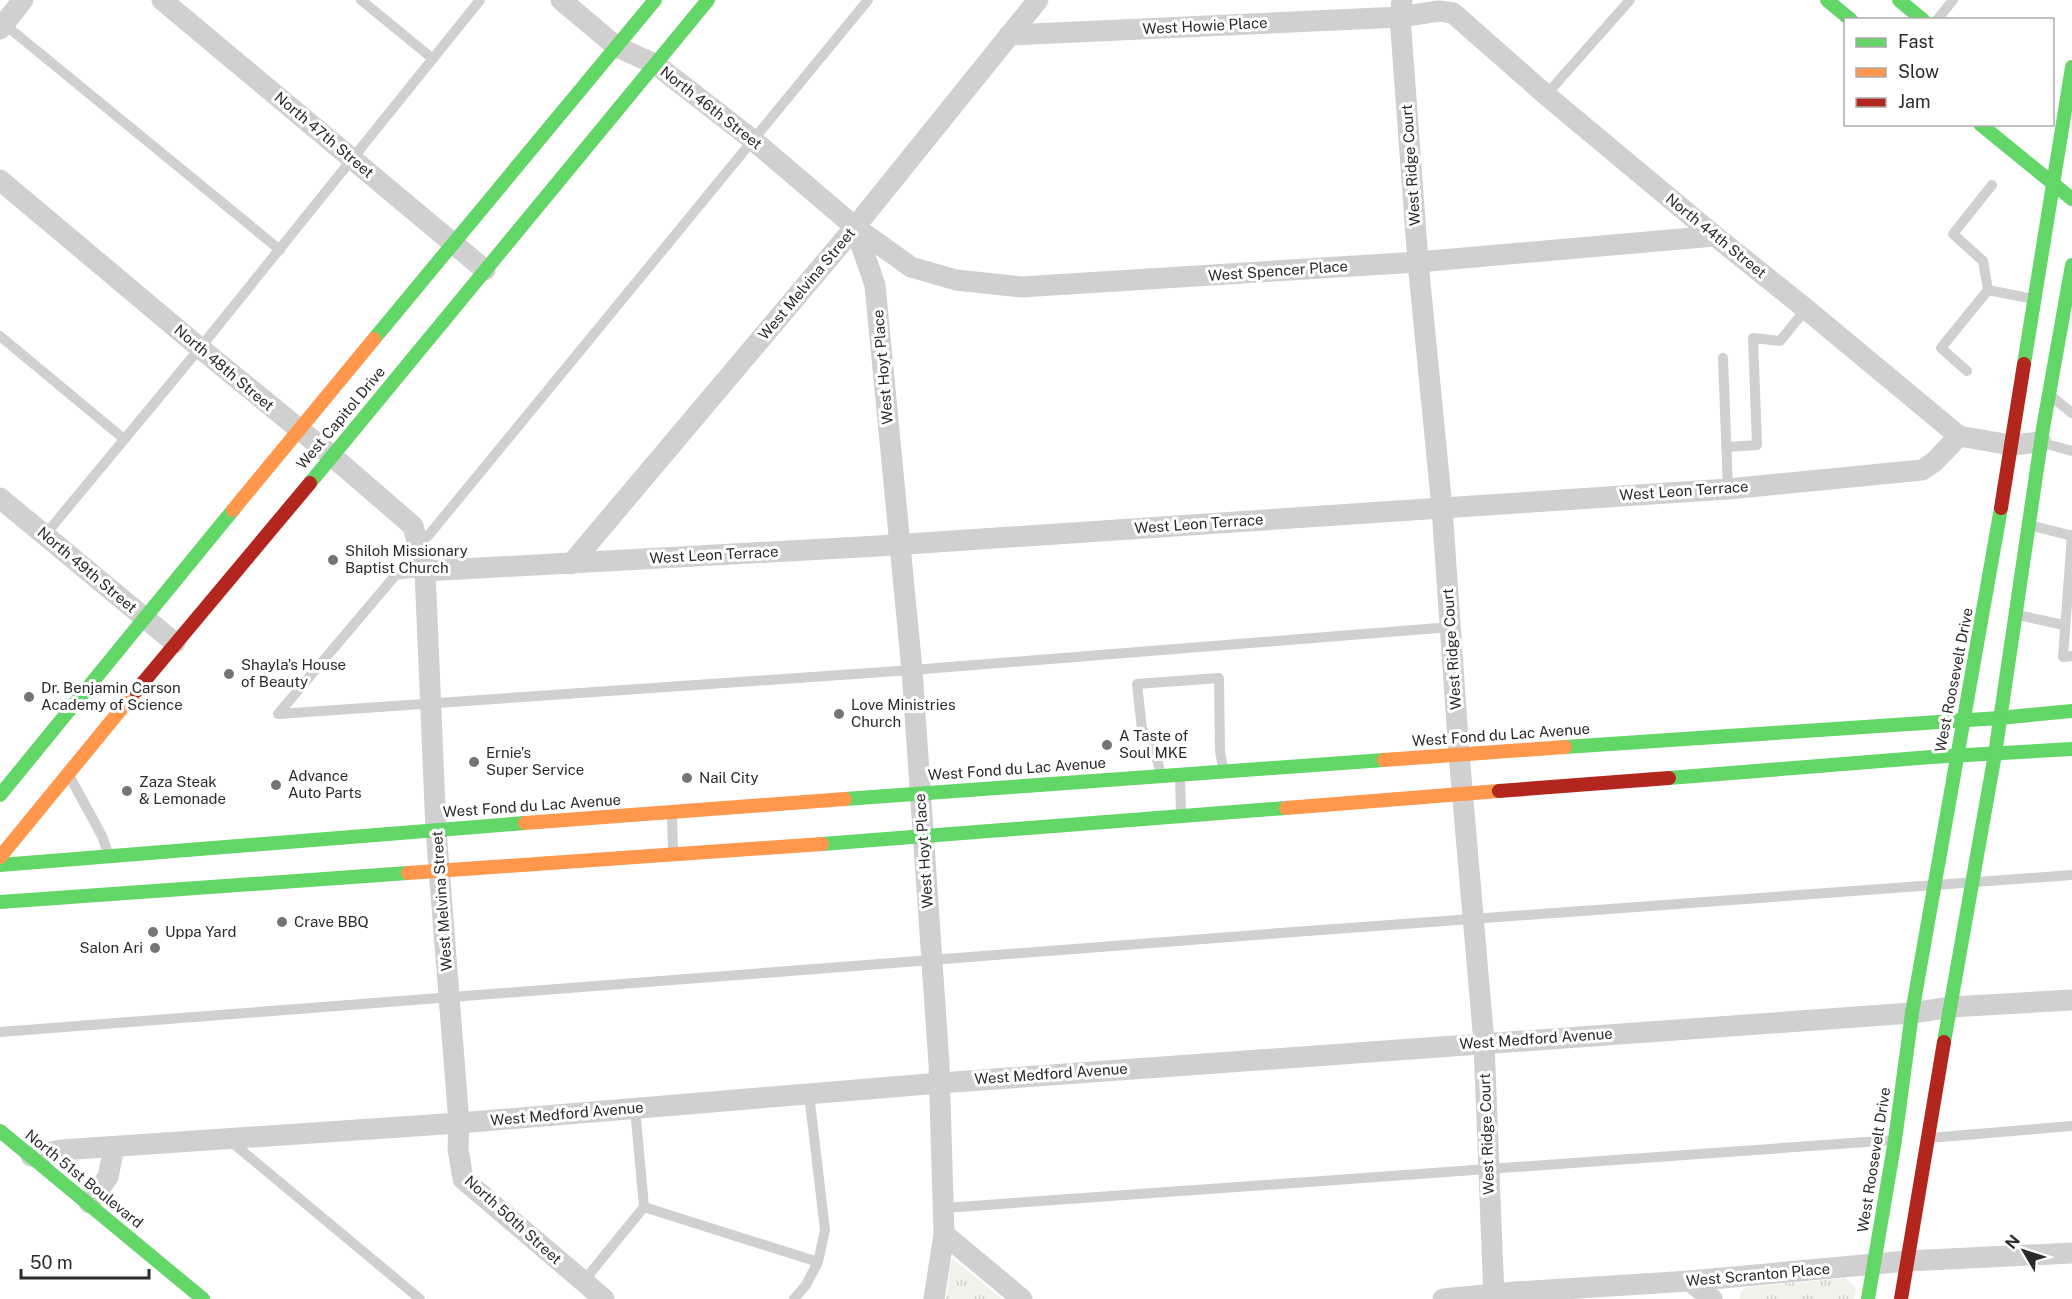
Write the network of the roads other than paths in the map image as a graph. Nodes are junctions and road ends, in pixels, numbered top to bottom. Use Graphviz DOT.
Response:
graph roads {
  1 [pos="23,0"];
  2 [pos="162,0"];
  3 [pos="361,0"];
  4 [pos="480,0"];
  5 [pos="561,0"];
  6 [pos="655,0"];
  7 [pos="708,0"];
  8 [pos="868,0"];
  9 [pos="1038,0"];
  10 [pos="1630,0"];
  11 [pos="1827,0"];
  12 [pos="1899,0"];
  13 [pos="1953,0"];
  14 [pos="1401,9"];
  15 [pos="1849,18"];
  16 [pos="1921,18"];
  17 [pos="1939,18"];
  18 [pos="1,24"];
  19 [pos="1010,35"];
  20 [pos="617,47"];
  21 [pos="432,59"];
  22 [pos="655,64"];
  23 [pos="2072,67"];
  24 [pos="1546,95"];
  25 [pos="1982,126"];
  26 [pos="2062,133"];
  27 [pos="753,140"];
  28 [pos="353,160"];
  29 [pos="0,180"];
  30 [pos="2054,184"];
  31 [pos="1992,185"];
  32 [pos="2072,199"];
  33 [pos="855,227"];
  34 [pos="1715,236"];
  35 [pos="452,243"];
  36 [pos="280,250"];
  37 [pos="1418,262"];
  38 [pos="2072,265"];
  39 [pos="485,270"];
  40 [pos="1988,290"];
  41 [pos="2035,300"];
  42 [pos="1806,309"];
  43 [pos="0,336"];
  44 [pos="200,348"];
  45 [pos="1723,358"];
  46 [pos="1967,371"];
  47 [pos="2049,394"];
  48 [pos="2072,413"];
  49 [pos="299,430"];
  50 [pos="1959,436"];
  51 [pos="124,440"];
  52 [pos="2041,442"];
  53 [pos="2011,444"];
  54 [pos="1726,447"];
  55 [pos="2072,451"];
  56 [pos="332,456"];
  57 [pos="1728,489"];
  58 [pos="0,498"];
  59 [pos="1442,508"];
  60 [pos="2029,525"];
  61 [pos="45,535"];
  62 [pos="2072,535"];
  63 [pos="418,543"];
  64 [pos="900,544"];
  65 [pos="571,564"];
  66 [pos="425,571"];
  67 [pos="2000,613"];
  68 [pos="144,617"];
  69 [pos="2064,625"];
  70 [pos="1451,627"];
  71 [pos="175,643"];
  72 [pos="2072,656"];
  73 [pos="912,670"];
  74 [pos="432,704"];
  75 [pos="2072,711"];
  76 [pos="2000,718"];
  77 [pos="1963,720"];
  78 [pos="2072,749"];
  79 [pos="1459,754"];
  80 [pos="1995,754"];
  81 [pos="1956,755"];
  82 [pos="1223,771"];
  83 [pos="68,774"];
  84 [pos="1180,774"];
  85 [pos="1161,776"];
  86 [pos="920,793"];
  87 [pos="0,795"];
  88 [pos="1464,795"];
  89 [pos="47,800"];
  90 [pos="672,812"];
  91 [pos="1181,817"];
  92 [pos="40,826"];
  93 [pos="436,830"];
  94 [pos="924,837"];
  95 [pos="51,848"];
  96 [pos="673,854"];
  97 [pos="109,856"];
  98 [pos="0,858"];
  99 [pos="76,859"];
  100 [pos="0,865"];
  101 [pos="439,871"];
  102 [pos="2072,875"];
  103 [pos="1971,882"];
  104 [pos="1935,886"];
  105 [pos="0,902"];
  106 [pos="1474,918"];
  107 [pos="932,959"];
  108 [pos="449,996"];
  109 [pos="2072,1000"];
  110 [pos="1951,1007"];
  111 [pos="1912,1013"];
  112 [pos="0,1032"];
  113 [pos="1484,1043"];
  114 [pos="940,1083"];
  115 [pos="809,1094"];
  116 [pos="635,1108"];
  117 [pos="459,1123"];
  118 [pos="2072,1126"];
  119 [pos="0,1131"];
  120 [pos="1929,1138"];
  121 [pos="227,1139"];
  122 [pos="1894,1140"];
  123 [pos="114,1146"];
  124 [pos="31,1156"];
  125 [pos="1489,1168"];
  126 [pos="89,1203"];
  127 [pos="644,1207"];
  128 [pos="944,1208"];
  129 [pos="944,1234"];
  130 [pos="2072,1253"];
  131 [pos="1907,1261"];
  132 [pos="818,1262"];
  133 [pos="1874,1265"];
  134 [pos="1690,1281"];
  135 [pos="583,1282"];
  136 [pos="1626,1292"];
  137 [pos="1494,1297"];
  138 [pos="202,1299"];
  139 [pos="420,1299"];
  140 [pos="604,1299"];
  141 [pos="794,1299"];
  142 [pos="934,1299"];
  143 [pos="1022,1299"];
  144 [pos="1443,1299"];
  145 [pos="1712,1299"];
  146 [pos="1868,1299"];
  147 [pos="1902,1299"];
  1 -- 18 [label="street"];
  2 -- 28 [label="street, North 47th Street"];
  3 -- 21 [label="lane"];
  4 -- 21 [label="lane"];
  5 -- 20 [label="street, North 46th Street"];
  6 -- 20 [label="main road, West Capitol Drive"];
  7 -- 22 [label="main road, West Capitol Drive"];
  8 -- 27 [label="lane"];
  9 -- 19 [label="street, West Melvina Street"];
  10 -- 24 [label="lane"];
  11 -- 15 [label="main road"];
  12 -- 16 [label="main road"];
  13 -- 17 [label="lane"];
  14 -- 19 [label="street, West Howie Place"];
  14 -- 24 [label="street, North 44th Street"];
  14 -- 37 [label="street, West Ridge Court"];
  18 -- 36 [label="lane"];
  19 -- 33 [label="street, West Melvina Street"];
  20 -- 22 [label="street, North 46th Street"];
  20 -- 35 [label="main road, West Capitol Drive"];
  21 -- 28 [label="lane"];
  22 -- 27 [label="street, North 46th Street"];
  22 -- 39 [label="main road, West Capitol Drive"];
  23 -- 26 [label="main road, West Roosevelt Drive"];
  24 -- 34 [label="street, North 44th Street"];
  25 -- 30 [label="main road"];
  26 -- 30 [label="main road, West Roosevelt Drive"];
  27 -- 33 [label="street, North 46th Street"];
  27 -- 63 [label="lane"];
  28 -- 35 [label="street, North 47th Street"];
  28 -- 36 [label="lane"];
  29 -- 44 [label="street, North 48th Street"];
  30 -- 32 [label="main road"];
  30 -- 41 [label="main road, West Roosevelt Drive"];
  31 -- 40 [label="lane"];
  33 -- 37 [label="street, West Spencer Place"];
  33 -- 64 [label="street, West Hoyt Place"];
  33 -- 65 [label="street, West Melvina Street"];
  34 -- 37 [label="street, West Spencer Place"];
  34 -- 42 [label="street, North 44th Street"];
  35 -- 39 [label="street, North 47th Street"];
  35 -- 49 [label="main road, West Capitol Drive"];
  36 -- 44 [label="lane"];
  37 -- 59 [label="street, West Ridge Court"];
  38 -- 47 [label="main road, West Roosevelt Drive"];
  39 -- 56 [label="main road, West Capitol Drive"];
  40 -- 41 [label="lane"];
  40 -- 46 [label="lane"];
  41 -- 53 [label="main road, West Roosevelt Drive"];
  42 -- 50 [label="street, North 44th Street"];
  42 -- 54 [label="lane"];
  43 -- 51 [label="lane"];
  44 -- 49 [label="street, North 48th Street"];
  44 -- 51 [label="lane"];
  45 -- 54 [label="lane"];
  47 -- 48 [label="lane"];
  47 -- 52 [label="main road, West Roosevelt Drive"];
  49 -- 56 [label="street, North 48th Street"];
  49 -- 68 [label="main road, West Capitol Drive"];
  50 -- 53 [label="street"];
  50 -- 57 [label="street, West Leon Terrace"];
  51 -- 61 [label="lane"];
  52 -- 53 [label="street"];
  52 -- 55 [label="lane"];
  52 -- 60 [label="main road, West Roosevelt Drive"];
  53 -- 67 [label="main road, West Roosevelt Drive"];
  54 -- 57 [label="lane"];
  56 -- 63 [label="street, North 48th Street"];
  56 -- 71 [label="main road, West Capitol Drive"];
  57 -- 59 [label="street, West Leon Terrace"];
  58 -- 61 [label="street, North 49th Street"];
  59 -- 64 [label="street, West Leon Terrace"];
  59 -- 70 [label="street, West Ridge Court"];
  60 -- 62 [label="lane"];
  60 -- 67 [label="main road, West Roosevelt Drive"];
  61 -- 68 [label="street, North 49th Street"];
  62 -- 69 [label="lane"];
  63 -- 66 [label="street, North 48th Street"];
  64 -- 65 [label="street, West Leon Terrace"];
  64 -- 73 [label="street, West Hoyt Place"];
  65 -- 66 [label="street, West Leon Terrace"];
  66 -- 74 [label="street, West Melvina Street"];
  66 -- 74 [label="lane"];
  67 -- 69 [label="lane"];
  67 -- 76 [label="main road, West Roosevelt Drive"];
  67 -- 77 [label="main road, West Roosevelt Drive"];
  68 -- 71 [label="street, North 49th Street"];
  68 -- 87 [label="main road, West Capitol Drive"];
  69 -- 72 [label="lane"];
  70 -- 73 [label="lane"];
  70 -- 79 [label="street, West Ridge Court"];
  71 -- 83 [label="main road, West Capitol Drive"];
  73 -- 74 [label="lane"];
  73 -- 86 [label="street, West Hoyt Place"];
  74 -- 93 [label="street, West Melvina Street"];
  75 -- 76 [label="main road, West Fond du Lac Avenue"];
  76 -- 77 [label="main road, West Fond du Lac Avenue"];
  76 -- 80 [label="main road, West Roosevelt Drive"];
  77 -- 79 [label="main road, West Fond du Lac Avenue"];
  77 -- 81 [label="main road, West Roosevelt Drive"];
  78 -- 80 [label="main road"];
  79 -- 82 [label="main road, West Fond du Lac Avenue"];
  79 -- 88 [label="street, West Ridge Court"];
  80 -- 81 [label="main road"];
  80 -- 103 [label="main road, West Roosevelt Drive"];
  81 -- 88 [label="main road"];
  81 -- 104 [label="main road, West Roosevelt Drive"];
  82 -- 84 [label="main road, West Fond du Lac Avenue"];
  82 -- 85 [label="lane"];
  83 -- 89 [label="main road, West Capitol Drive"];
  83 -- 97 [label="lane"];
  84 -- 85 [label="main road, West Fond du Lac Avenue"];
  84 -- 91 [label="lane"];
  85 -- 86 [label="main road, West Fond du Lac Avenue"];
  86 -- 90 [label="main road, West Fond du Lac Avenue"];
  86 -- 94 [label="street, West Hoyt Place"];
  88 -- 91 [label="main road"];
  88 -- 106 [label="street, West Ridge Court"];
  89 -- 92 [label="main road"];
  89 -- 98 [label="main road, West Capitol Drive"];
  90 -- 93 [label="main road, West Fond du Lac Avenue"];
  90 -- 96 [label="lane"];
  91 -- 94 [label="main road"];
  93 -- 97 [label="main road, West Fond du Lac Avenue"];
  93 -- 101 [label="street, West Melvina Street"];
  94 -- 96 [label="main road"];
  94 -- 107 [label="street, West Hoyt Place"];
  95 -- 99 [label="main road"];
  96 -- 101 [label="main road"];
  97 -- 99 [label="main road, West Fond du Lac Avenue"];
  99 -- 100 [label="main road, West Fond du Lac Avenue"];
  101 -- 105 [label="main road"];
  101 -- 108 [label="street, West Melvina Street"];
  102 -- 103 [label="lane"];
  103 -- 104 [label="lane"];
  103 -- 110 [label="main road, West Roosevelt Drive"];
  104 -- 106 [label="lane"];
  104 -- 111 [label="main road, West Roosevelt Drive"];
  106 -- 107 [label="lane"];
  106 -- 113 [label="street, West Ridge Court"];
  107 -- 108 [label="lane"];
  107 -- 114 [label="street, West Hoyt Place"];
  108 -- 112 [label="lane"];
  108 -- 117 [label="street, West Melvina Street"];
  109 -- 110 [label="street, West Medford Avenue"];
  110 -- 111 [label="street, West Medford Avenue"];
  110 -- 120 [label="main road, West Roosevelt Drive"];
  111 -- 113 [label="street, West Medford Avenue"];
  111 -- 122 [label="main road, West Roosevelt Drive"];
  113 -- 114 [label="street, West Medford Avenue"];
  113 -- 125 [label="street, West Ridge Court"];
  114 -- 115 [label="street, West Medford Avenue"];
  114 -- 128 [label="street, West Hoyt Place"];
  115 -- 116 [label="street, West Medford Avenue"];
  115 -- 132 [label="lane"];
  116 -- 117 [label="street, West Medford Avenue"];
  116 -- 127 [label="lane"];
  117 -- 121 [label="street, West Medford Avenue"];
  117 -- 135 [label="street, North 50th Street"];
  118 -- 120 [label="lane"];
  119 -- 124 [label="main road, North 51st Boulevard"];
  120 -- 131 [label="main road, West Roosevelt Drive"];
  121 -- 123 [label="street, West Medford Avenue"];
  121 -- 139 [label="lane"];
  122 -- 125 [label="lane"];
  122 -- 133 [label="main road, West Roosevelt Drive"];
  123 -- 124 [label="street, West Medford Avenue"];
  123 -- 126 [label="street"];
  124 -- 126 [label="main road, North 51st Boulevard"];
  125 -- 128 [label="lane"];
  125 -- 137 [label="street, West Ridge Court"];
  126 -- 138 [label="main road, North 51st Boulevard"];
  127 -- 132 [label="lane"];
  127 -- 135 [label="lane"];
  128 -- 129 [label="street, West Hoyt Place"];
  129 -- 142 [label="street, West Hoyt Place"];
  129 -- 143 [label="street"];
  130 -- 131 [label="street, West Scranton Place"];
  131 -- 133 [label="street, West Scranton Place"];
  131 -- 147 [label="main road, West Roosevelt Drive"];
  132 -- 141 [label="lane"];
  133 -- 134 [label="street, West Scranton Place"];
  133 -- 146 [label="main road, West Roosevelt Drive"];
  134 -- 136 [label="street, West Scranton Place"];
  134 -- 145 [label="street"];
  135 -- 140 [label="street, North 50th Street"];
  136 -- 137 [label="street, West Scranton Place"];
  137 -- 144 [label="street, West Scranton Place"];
}
